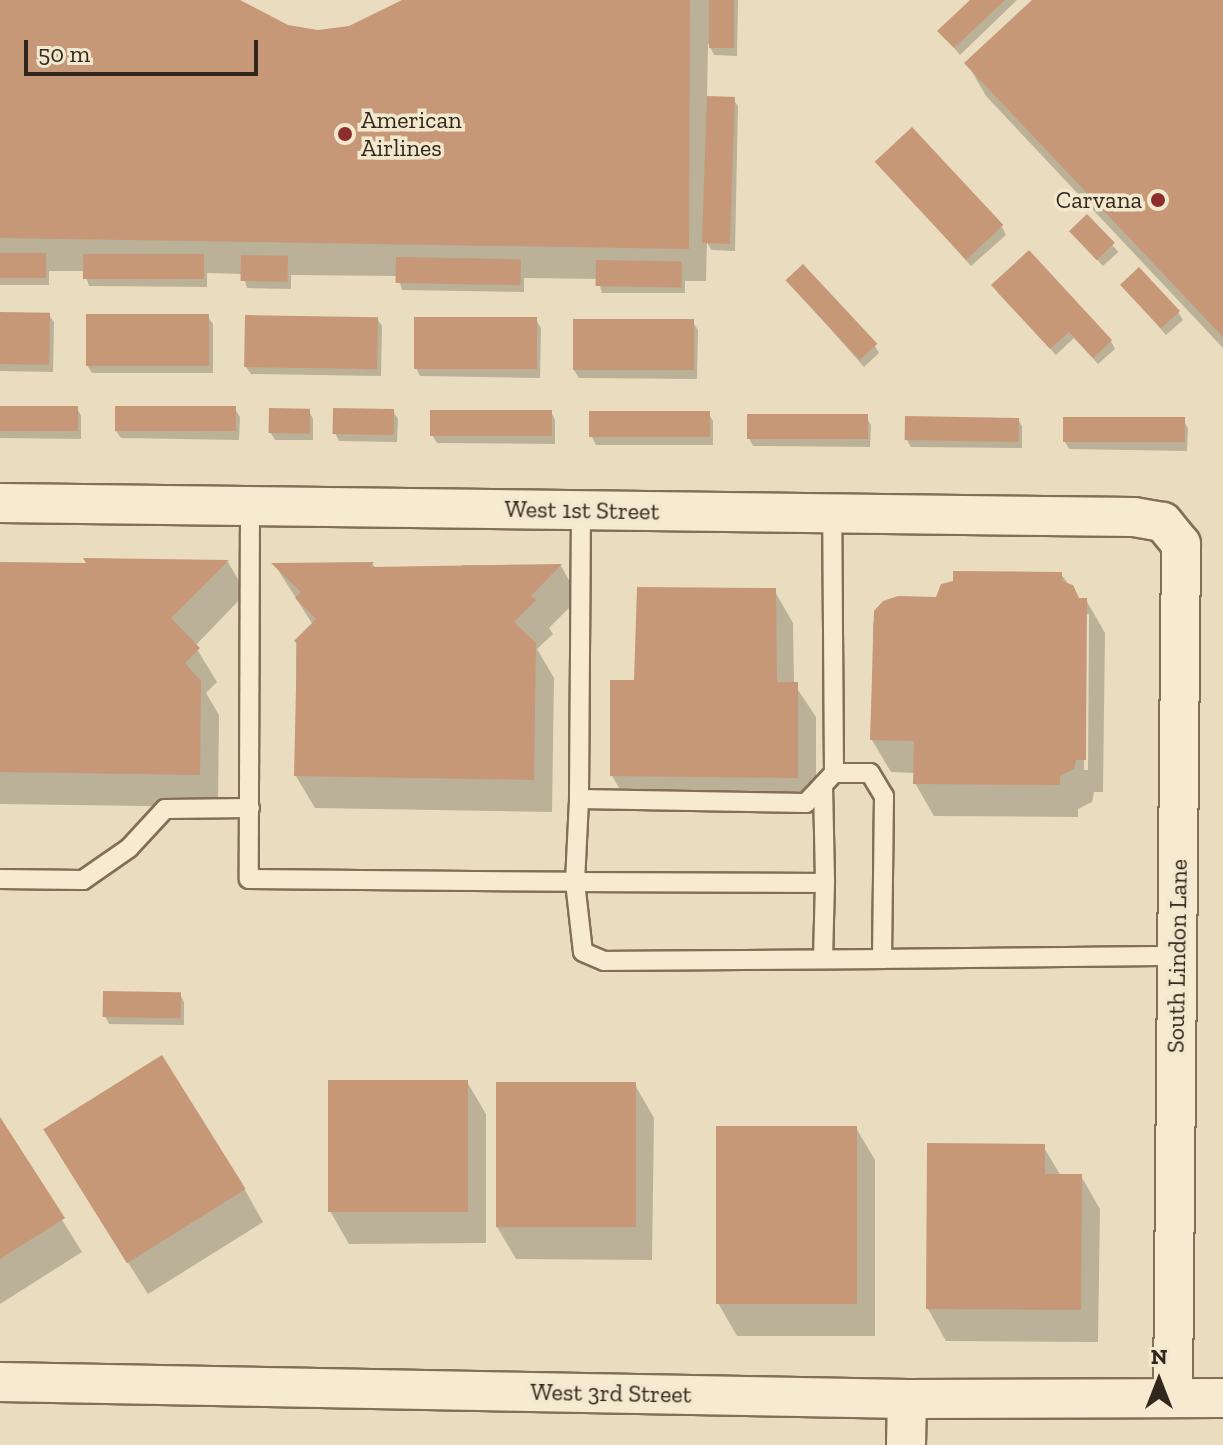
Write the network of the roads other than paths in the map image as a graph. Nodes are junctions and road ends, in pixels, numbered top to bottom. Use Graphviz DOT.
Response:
graph roads {
  1 [pos="0,503"];
  2 [pos="250,506"];
  3 [pos="581,510"];
  4 [pos="832,513"];
  5 [pos="1163,522"];
  6 [pos="828,779"];
  7 [pos="579,799"];
  8 [pos="250,808"];
  9 [pos="0,879"];
  10 [pos="575,882"];
  11 [pos="825,883"];
  12 [pos="1176,956"];
  13 [pos="823,959"];
  14 [pos="882,959"];
  15 [pos="0,1382"];
  16 [pos="1173,1397"];
  17 [pos="1223,1398"];
  18 [pos="907,1399"];
  19 [pos="906,1445"];
  1 -- 2 [label="street, West 1st Street"];
  2 -- 3 [label="street, West 1st Street"];
  2 -- 8 [label="lane"];
  3 -- 4 [label="street, West 1st Street"];
  3 -- 7 [label="lane"];
  4 -- 5 [label="street, West 1st Street"];
  4 -- 6 [label="lane"];
  5 -- 12 [label="street, South Lindon Lane"];
  6 -- 7 [label="lane"];
  6 -- 11 [label="lane"];
  6 -- 14 [label="lane"];
  7 -- 10 [label="lane"];
  8 -- 9 [label="lane"];
  8 -- 10 [label="lane"];
  10 -- 11 [label="lane"];
  10 -- 13 [label="lane"];
  11 -- 13 [label="lane"];
  12 -- 14 [label="lane"];
  12 -- 16 [label="street, South Lindon Lane"];
  13 -- 14 [label="lane"];
  15 -- 18 [label="street, West 3rd Street"];
  16 -- 17 [label="street, West 3rd Street"];
  16 -- 18 [label="street, West 3rd Street"];
  18 -- 19 [label="street"];
}
